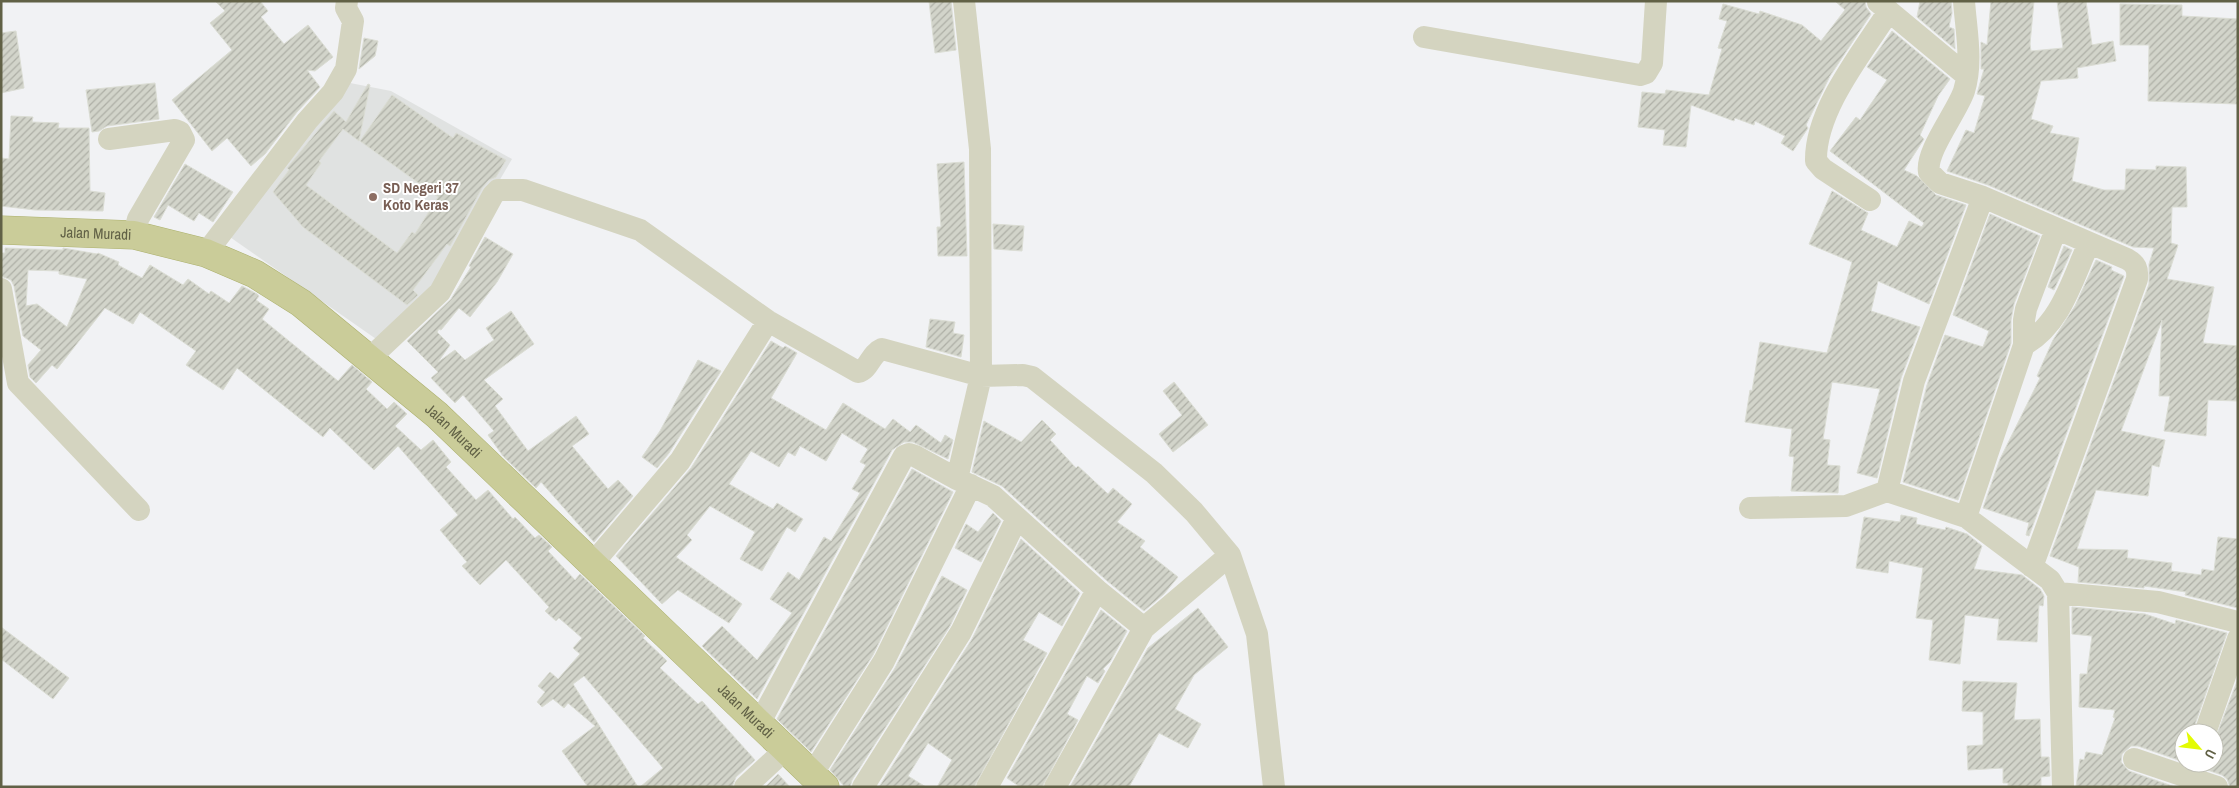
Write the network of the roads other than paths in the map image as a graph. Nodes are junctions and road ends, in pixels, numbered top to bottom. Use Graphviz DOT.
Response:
graph roads {
  1 [pos="964,1"];
  2 [pos="1656,1"];
  3 [pos="1964,1"];
  4 [pos="343,4"];
  5 [pos="1883,6"];
  6 [pos="1424,37"];
  7 [pos="1967,76"];
  8 [pos="109,139"];
  9 [pos="1983,197"];
  10 [pos="1870,200"];
  11 [pos="2056,228"];
  12 [pos="1,230"];
  13 [pos="134,235"];
  14 [pos="2089,243"];
  15 [pos="206,253"];
  16 [pos="1,289"];
  17 [pos="768,321"];
  18 [pos="2024,345"];
  19 [pos="370,358"];
  20 [pos="980,376"];
  21 [pos="964,482"];
  22 [pos="1887,491"];
  23 [pos="1750,508"];
  24 [pos="139,510"];
  25 [pos="1966,517"];
  26 [pos="1017,518"];
  27 [pos="1230,555"];
  28 [pos="593,563"];
  29 [pos="2032,566"];
  30 [pos="1097,590"];
  31 [pos="2058,593"];
  32 [pos="2238,622"];
  33 [pos="1144,628"];
  34 [pos="2238,639"];
  35 [pos="760,722"];
  36 [pos="2209,723"];
  37 [pos="787,748"];
  38 [pos="2134,759"];
  39 [pos="2190,776"];
  40 [pos="819,780"];
  41 [pos="745,787"];
  42 [pos="863,787"];
  43 [pos="987,787"];
  44 [pos="1055,787"];
  45 [pos="1274,787"];
  46 [pos="2063,787"];
  47 [pos="2217,787"];
  1 -- 20 [label="street"];
  2 -- 6 [label="street"];
  3 -- 7 [label="street"];
  4 -- 15 [label="street"];
  5 -- 7 [label="street"];
  5 -- 10 [label="street"];
  7 -- 9 [label="street"];
  8 -- 13 [label="street"];
  9 -- 11 [label="street"];
  9 -- 22 [label="street"];
  11 -- 14 [label="street"];
  11 -- 18 [label="street"];
  12 -- 13 [label="highway, Jalan Muradi"];
  13 -- 15 [label="highway, Jalan Muradi"];
  14 -- 18 [label="street"];
  14 -- 29 [label="street"];
  15 -- 19 [label="highway, Jalan Muradi"];
  16 -- 24 [label="street"];
  17 -- 19 [label="street"];
  17 -- 20 [label="street"];
  17 -- 28 [label="street"];
  18 -- 25 [label="street"];
  19 -- 28 [label="highway, Jalan Muradi"];
  20 -- 21 [label="street"];
  20 -- 27 [label="street"];
  21 -- 26 [label="street"];
  21 -- 35 [label="street"];
  21 -- 40 [label="street"];
  22 -- 23 [label="street"];
  22 -- 25 [label="street"];
  25 -- 29 [label="street"];
  26 -- 30 [label="street"];
  26 -- 42 [label="street"];
  27 -- 33 [label="street"];
  27 -- 45 [label="street"];
  28 -- 35 [label="highway, Jalan Muradi"];
  29 -- 31 [label="street"];
  30 -- 33 [label="street"];
  30 -- 43 [label="street"];
  31 -- 32 [label="street"];
  31 -- 46 [label="street"];
  33 -- 44 [label="street"];
  34 -- 36 [label="street"];
  35 -- 37 [label="highway, Jalan Muradi"];
  37 -- 40 [label="highway, Jalan Muradi"];
  37 -- 41 [label="street"];
  38 -- 39 [label="street"];
  39 -- 47 [label="street"];
}
